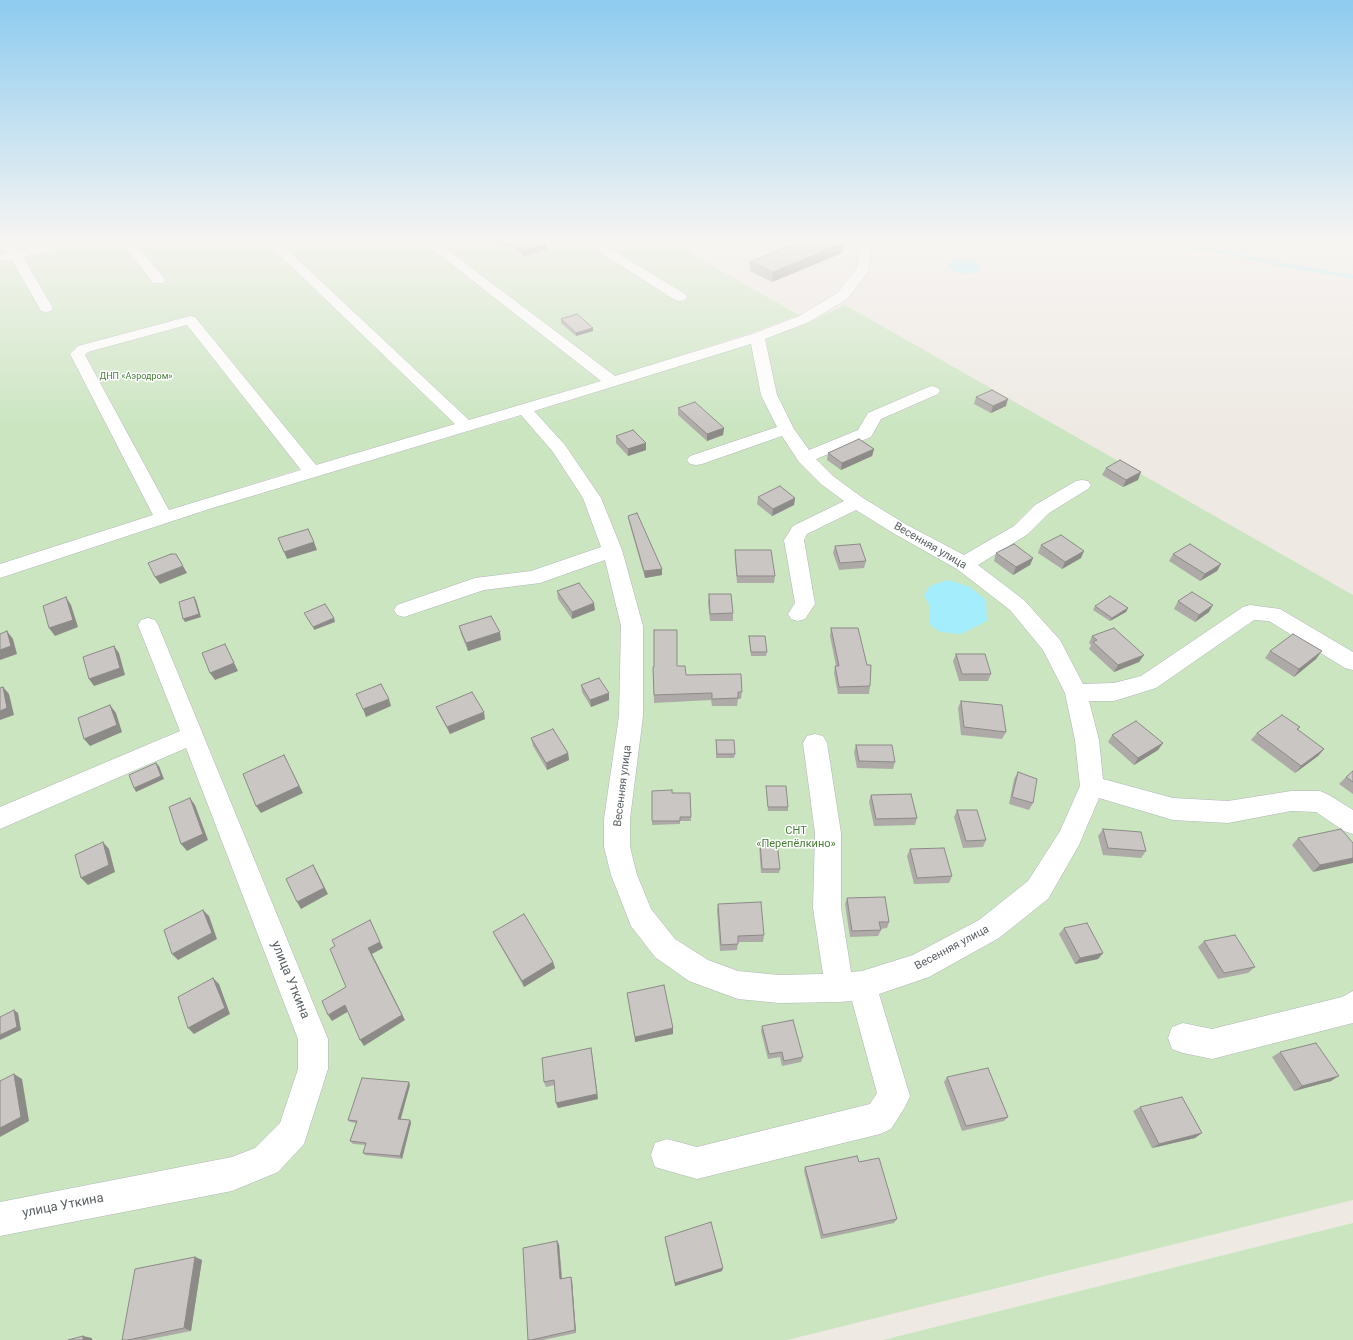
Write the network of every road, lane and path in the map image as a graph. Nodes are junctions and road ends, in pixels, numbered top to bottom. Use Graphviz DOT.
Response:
graph roads {
  1 [pos="43,304"];
  2 [pos="337,304"];
  3 [pos="510,304"];
  4 [pos="830,304"];
  5 [pos="46,308"];
  6 [pos="757,337"];
  7 [pos="613,382"];
  8 [pos="932,391"];
  9 [pos="525,410"];
  10 [pos="467,427"];
  11 [pos="786,429"];
  12 [pos="805,458"];
  13 [pos="696,460"];
  14 [pos="312,472"];
  15 [pos="1082,485"];
  16 [pos="857,502"];
  17 [pos="164,518"];
  18 [pos="612,550"];
  19 [pos="2,564"];
  20 [pos="964,564"];
  21 [pos="404,610"];
  22 [pos="798,614"];
  23 [pos="148,625"];
  24 [pos="1353,662"];
  25 [pos="1076,693"];
  26 [pos="193,735"];
  27 [pos="815,743"];
  28 [pos="1092,786"];
  29 [pos="0,818"];
  30 [pos="1353,823"];
  31 [pos="851,986"];
  32 [pos="1353,1006"];
  33 [pos="1183,1038"];
  34 [pos="667,1155"];
  35 [pos="0,1219"];
  1 -- 5 [label="street"];
  2 -- 10 [label="street"];
  3 -- 7 [label="street"];
  4 -- 6 [label="street"];
  6 -- 7 [label="street"];
  6 -- 11 [label="street, Весенняя улица"];
  7 -- 9 [label="street"];
  8 -- 12 [label="street"];
  9 -- 10 [label="street"];
  9 -- 18 [label="street, Весенняя улица"];
  10 -- 14 [label="street"];
  11 -- 12 [label="street, Весенняя улица"];
  11 -- 13 [label="street"];
  12 -- 16 [label="street, Весенняя улица"];
  14 -- 17 [label="street"];
  14 -- 17 [label="street"];
  15 -- 20 [label="street"];
  16 -- 20 [label="street, Весенняя улица"];
  16 -- 22 [label="street"];
  17 -- 19 [label="street"];
  18 -- 21 [label="street"];
  18 -- 31 [label="street, Весенняя улица"];
  20 -- 25 [label="street, Весенняя улица"];
  23 -- 26 [label="street, улица Уткина"];
  24 -- 25 [label="street"];
  25 -- 28 [label="street, Весенняя улица"];
  26 -- 29 [label="street"];
  26 -- 35 [label="street, улица Уткина"];
  27 -- 31 [label="street"];
  28 -- 30 [label="street"];
  28 -- 31 [label="street, Весенняя улица"];
  31 -- 34 [label="street"];
  32 -- 33 [label="street"];
}
